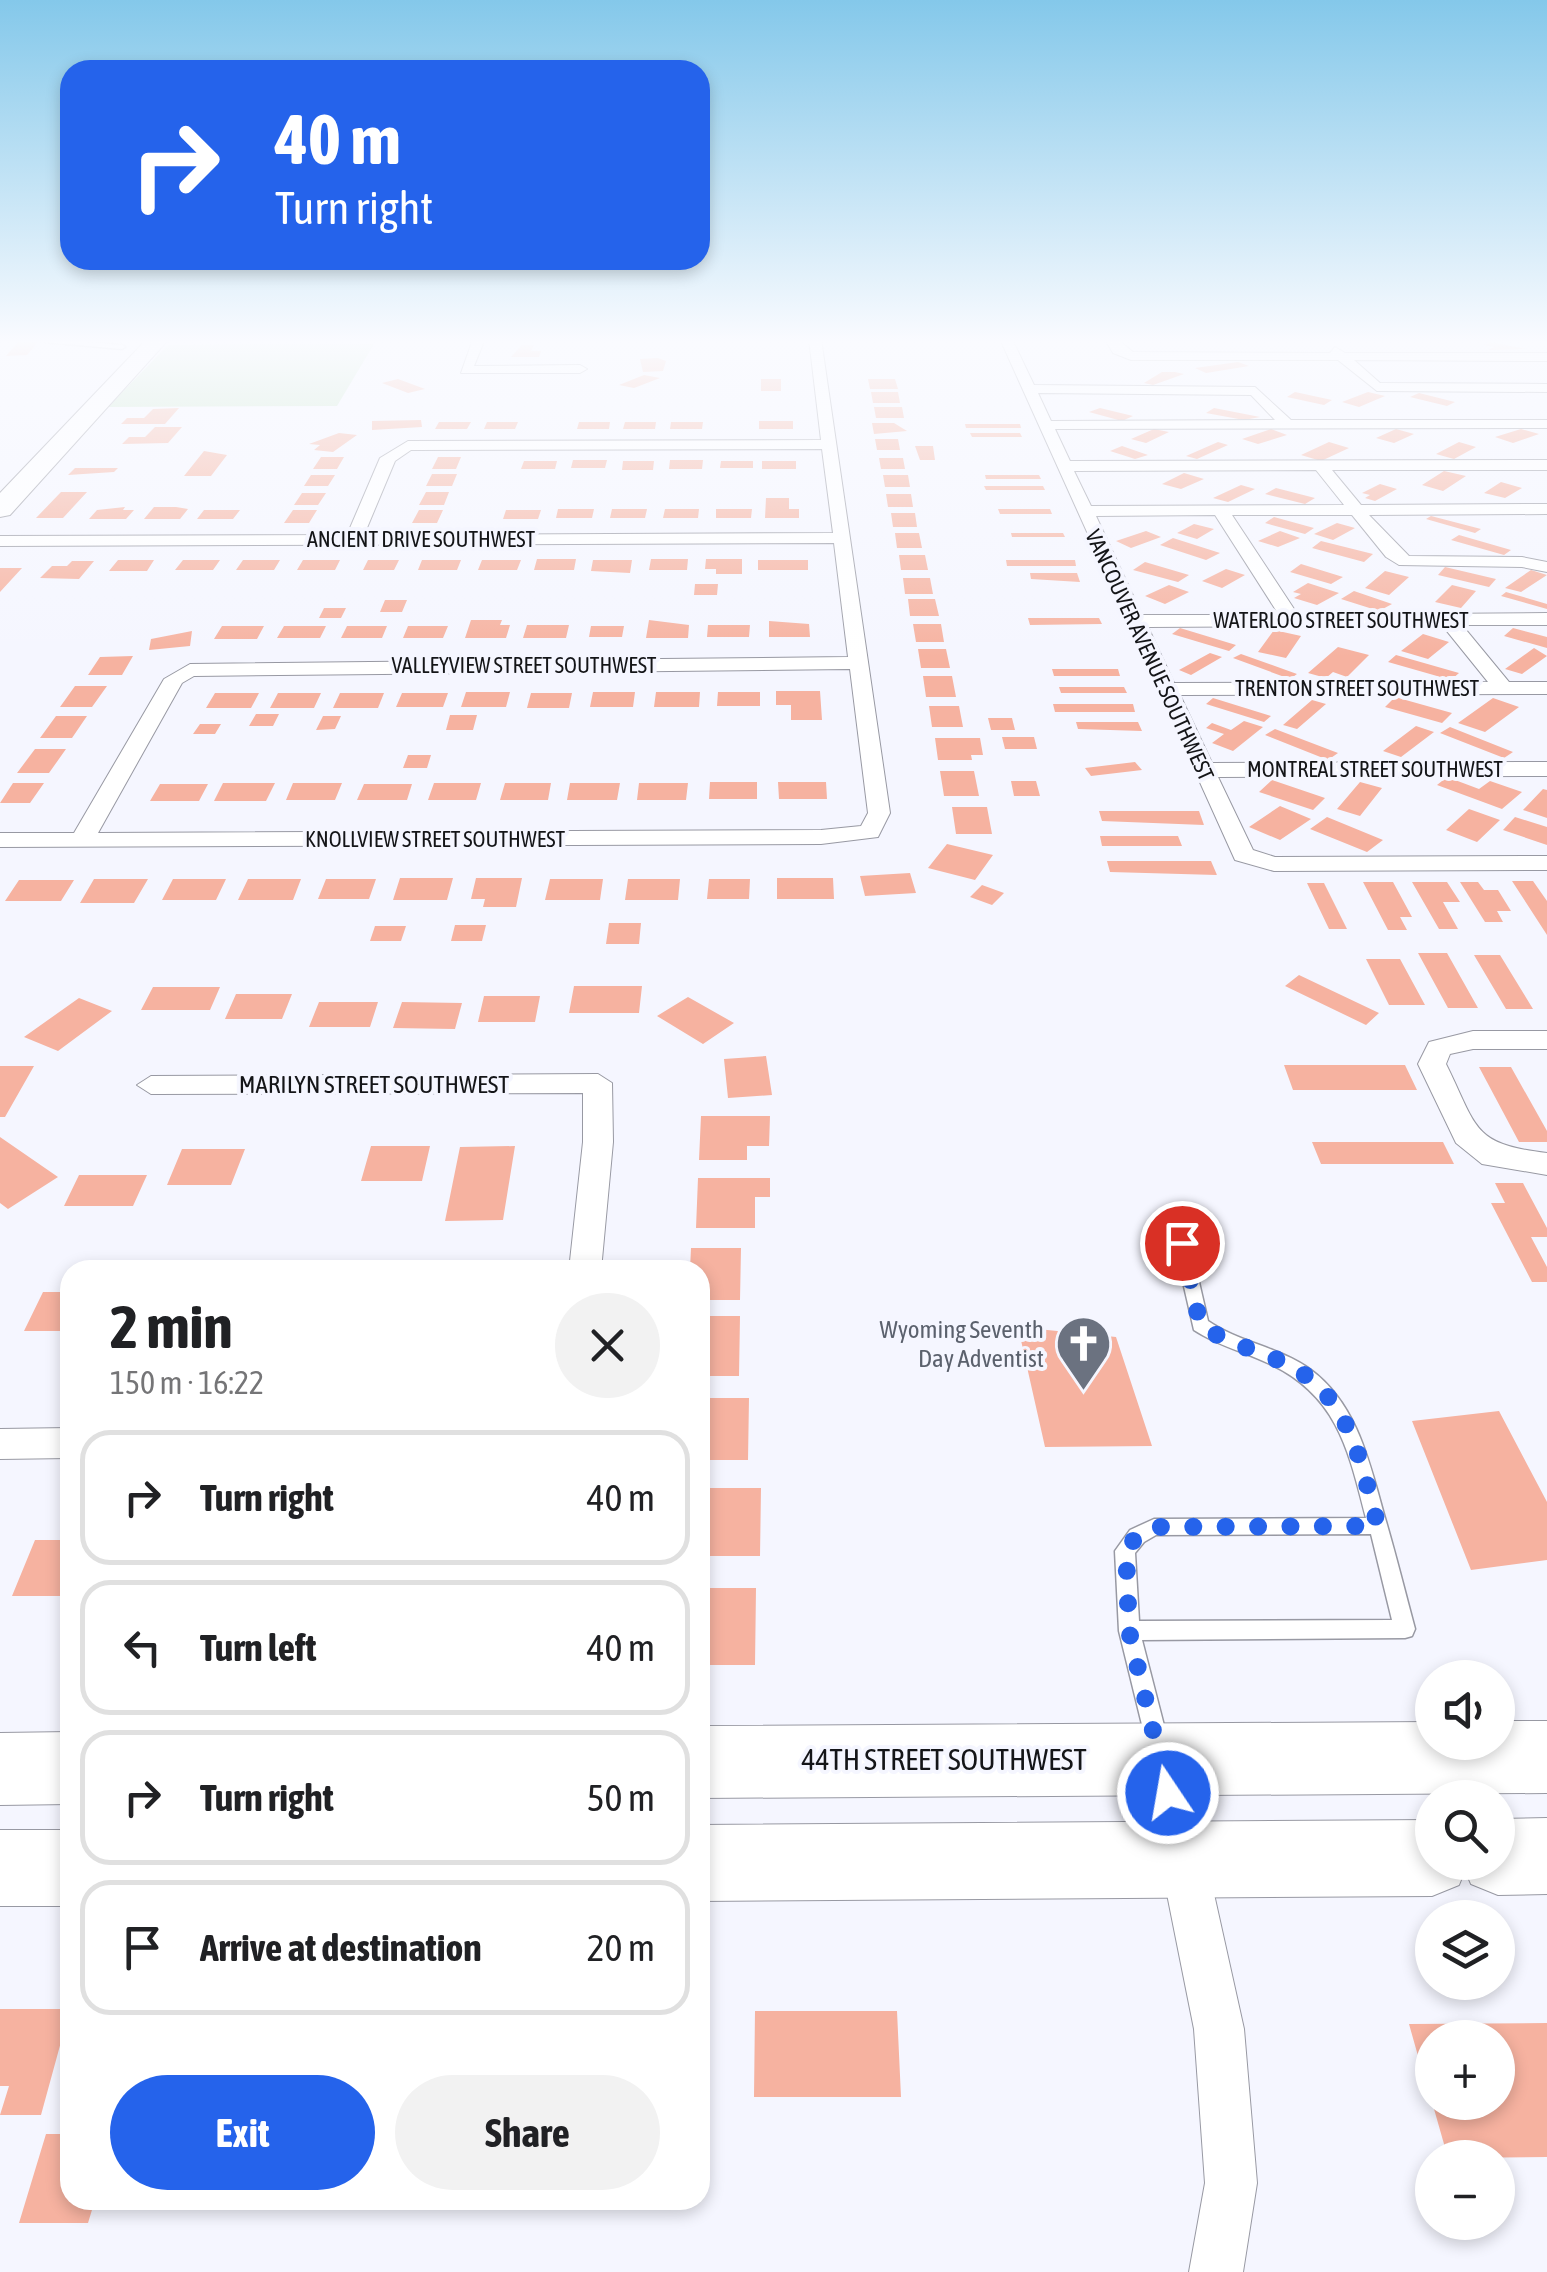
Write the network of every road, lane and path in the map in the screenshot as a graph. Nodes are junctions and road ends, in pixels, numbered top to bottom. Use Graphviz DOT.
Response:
graph roads {
  1 [pos="26,445"];
  2 [pos="59,445"];
  3 [pos="613,445"];
  4 [pos="829,445"];
  5 [pos="1055,445"];
  6 [pos="1320,464"];
  7 [pos="1547,464"];
  8 [pos="1066,466"];
  9 [pos="0,472"];
  10 [pos="0,509"];
  11 [pos="1547,509"];
  12 [pos="1220,510"];
  13 [pos="1358,510"];
  14 [pos="1083,511"];
  15 [pos="843,538"];
  16 [pos="354,539"];
  17 [pos="0,541"];
  18 [pos="1544,565"];
  19 [pos="1547,619"];
  20 [pos="1292,620"];
  21 [pos="1448,620"];
  22 [pos="1135,621"];
  23 [pos="859,663"];
  24 [pos="1166,688"];
  25 [pos="1503,688"];
  26 [pos="1547,688"];
  27 [pos="1547,768"];
  28 [pos="1202,770"];
  29 [pos="0,840"];
  30 [pos="82,840"];
  31 [pos="1547,862"];
  32 [pos="1547,1040"];
  33 [pos="151,1085"];
  34 [pos="1547,1164"];
  35 [pos="1182,1243"];
  36 [pos="585,1260"];
  37 [pos="60,1443"];
  38 [pos="0,1444"];
  39 [pos="1378,1526"];
  40 [pos="1129,1631"];
  41 [pos="1547,1757"];
  42 [pos="1162,1759"];
  43 [pos="710,1762"];
  44 [pos="60,1768"];
  45 [pos="0,1769"];
  46 [pos="1547,1856"];
  47 [pos="1515,1857"];
  48 [pos="1415,1858"];
  49 [pos="1181,1861"];
  50 [pos="710,1863"];
  51 [pos="0,1868"];
  52 [pos="60,1868"];
  53 [pos="1216,2272"];
  1 -- 9 [label="main road"];
  2 -- 10 [label="main road"];
  3 -- 16 [label="street"];
  4 -- 15 [label="street"];
  5 -- 8 [label="street, VANCOUVER AVENUE SOUTHWEST"];
  6 -- 7 [label="street"];
  6 -- 8 [label="street"];
  6 -- 13 [label="street"];
  8 -- 14 [label="street, VANCOUVER AVENUE SOUTHWEST"];
  11 -- 13 [label="street"];
  12 -- 13 [label="street"];
  12 -- 14 [label="street"];
  12 -- 20 [label="street"];
  13 -- 18 [label="street"];
  14 -- 22 [label="street, VANCOUVER AVENUE SOUTHWEST"];
  15 -- 16 [label="street, ANCIENT DRIVE SOUTHWEST"];
  15 -- 23 [label="street"];
  16 -- 17 [label="street, ANCIENT DRIVE SOUTHWEST"];
  19 -- 21 [label="street, WATERLOO STREET SOUTHWEST"];
  20 -- 21 [label="street, WATERLOO STREET SOUTHWEST"];
  20 -- 22 [label="street, WATERLOO STREET SOUTHWEST"];
  21 -- 25 [label="street"];
  22 -- 24 [label="street, VANCOUVER AVENUE SOUTHWEST"];
  23 -- 30 [label="street, VALLEYVIEW STREET SOUTHWEST"];
  23 -- 30 [label="street, KNOLLVIEW STREET SOUTHWEST"];
  24 -- 25 [label="street, TRENTON STREET SOUTHWEST"];
  24 -- 28 [label="street, VANCOUVER AVENUE SOUTHWEST"];
  25 -- 26 [label="street, TRENTON STREET SOUTHWEST"];
  27 -- 28 [label="street, MONTREAL STREET SOUTHWEST"];
  28 -- 31 [label="street, VANCOUVER AVENUE SOUTHWEST"];
  29 -- 30 [label="street, KNOLLVIEW STREET SOUTHWEST"];
  32 -- 34 [label="street"];
  33 -- 36 [label="street, MARILYN STREET SOUTHWEST"];
  35 -- 39 [label="lane"];
  37 -- 38 [label="street"];
  39 -- 40 [label="lane"];
  39 -- 40 [label="lane"];
  40 -- 42 [label="lane"];
  41 -- 42 [label="main road, 44TH STREET SOUTHWEST"];
  42 -- 43 [label="main road, 44TH STREET SOUTHWEST"];
  42 -- 49 [label="street"];
  44 -- 45 [label="main road"];
  46 -- 47 [label="main road"];
  48 -- 49 [label="main road"];
  49 -- 50 [label="main road"];
  49 -- 53 [label="street"];
  51 -- 52 [label="main road"];
}
